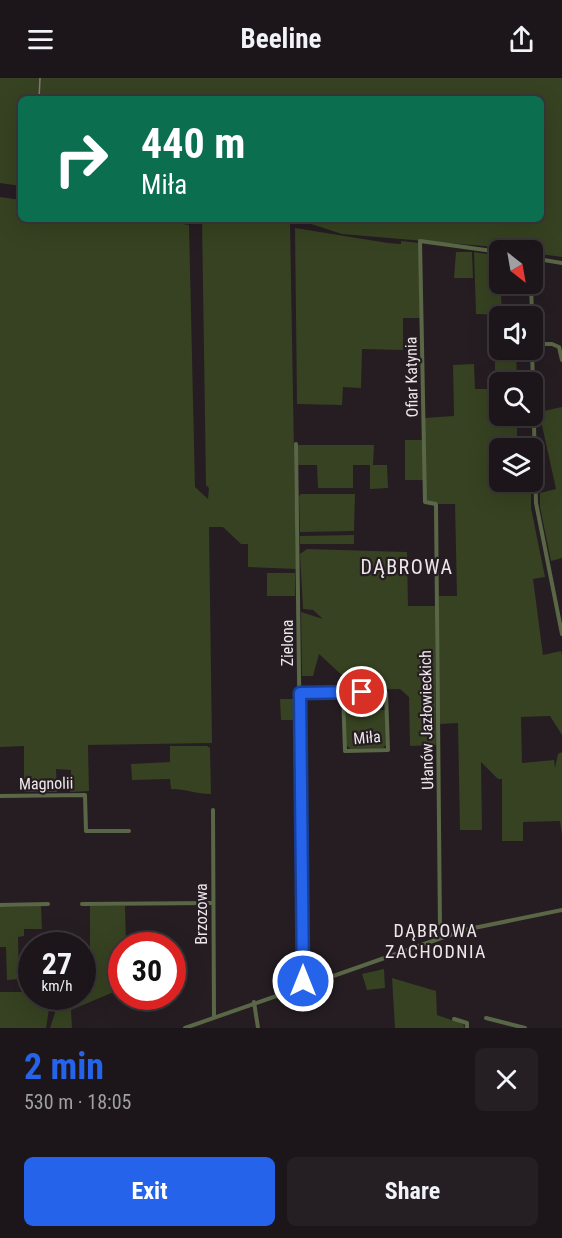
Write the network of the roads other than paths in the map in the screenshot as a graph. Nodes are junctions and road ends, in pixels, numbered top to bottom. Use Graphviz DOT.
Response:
graph roads {
  1 [pos="489,250"];
  2 [pos="543,260"];
  3 [pos="562,263"];
  4 [pos="543,345"];
  5 [pos="532,360"];
  6 [pos="562,360"];
  7 [pos="296,444"];
  8 [pos="435,503"];
  9 [pos="562,634"];
  10 [pos="343,692"];
  11 [pos="300,693"];
  12 [pos="0,796"];
  13 [pos="213,810"];
  14 [pos="129,831"];
  15 [pos="213,903"];
  16 [pos="48,904"];
  17 [pos="82,904"];
  18 [pos="0,905"];
  19 [pos="562,910"];
  20 [pos="442,938"];
  21 [pos="303,985"];
  22 [pos="254,1002"];
  23 [pos="214,1017"];
  24 [pos="486,1018"];
  25 [pos="454,1019"];
  26 [pos="185,1028"];
  27 [pos="258,1028"];
  28 [pos="467,1028"];
  29 [pos="525,1028"];
  1 -- 8 [label="street, Ofiar Katynia"];
  2 -- 3 [label="street"];
  4 -- 6 [label="street"];
  5 -- 9 [label="street"];
  7 -- 11 [label="street, Zielona"];
  8 -- 20 [label="street, Ułanów Jazłowieckich"];
  10 -- 10 [label="street, Miła"];
  10 -- 11 [label="street, Miła"];
  11 -- 21 [label="street, Zielona"];
  12 -- 14 [label="street, Magnolii"];
  13 -- 15 [label="street, Brzozowa"];
  15 -- 17 [label="street"];
  15 -- 23 [label="street, Brzozowa"];
  16 -- 18 [label="street"];
  19 -- 20 [label="street"];
  20 -- 21 [label="street"];
  21 -- 22 [label="street"];
  22 -- 23 [label="street"];
  22 -- 27 [label="street"];
  23 -- 26 [label="street"];
  24 -- 29 [label="street"];
  25 -- 28 [label="street"];
}
